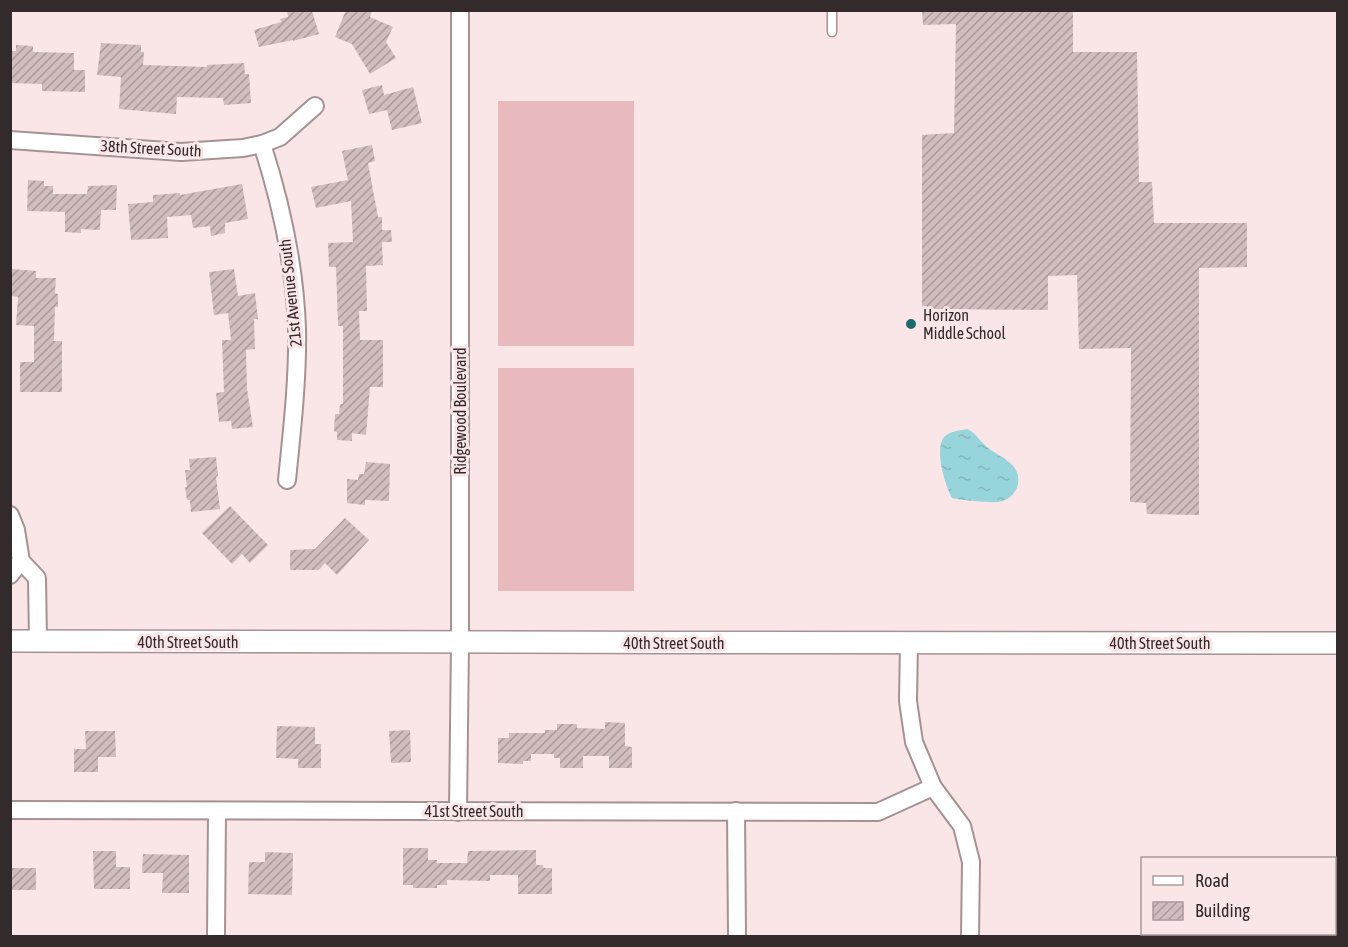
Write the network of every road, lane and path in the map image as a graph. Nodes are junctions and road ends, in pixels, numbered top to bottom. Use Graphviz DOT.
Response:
graph roads {
  1 [pos="460,10"];
  2 [pos="832,10"];
  3 [pos="832,32"];
  4 [pos="315,106"];
  5 [pos="10,140"];
  6 [pos="262,144"];
  7 [pos="287,480"];
  8 [pos="10,515"];
  9 [pos="21,561"];
  10 [pos="10,575"];
  11 [pos="10,641"];
  12 [pos="38,641"];
  13 [pos="909,641"];
  14 [pos="460,643"];
  15 [pos="1338,643"];
  16 [pos="933,787"];
  17 [pos="10,810"];
  18 [pos="217,811"];
  19 [pos="736,811"];
  20 [pos="458,812"];
  21 [pos="216,936"];
  22 [pos="737,936"];
  23 [pos="970,936"];
  1 -- 14 [label="street, Ridgewood Boulevard"];
  2 -- 3 [label="lane"];
  4 -- 6 [label="street, 38th Street South"];
  5 -- 6 [label="street, 38th Street South"];
  6 -- 7 [label="street, 21st Avenue South"];
  8 -- 9 [label="street"];
  9 -- 10 [label="street"];
  9 -- 12 [label="street"];
  11 -- 12 [label="street, 40th Street South"];
  12 -- 14 [label="street, 40th Street South"];
  13 -- 14 [label="street, 40th Street South"];
  13 -- 15 [label="street, 40th Street South"];
  13 -- 16 [label="street"];
  14 -- 20 [label="street, Ridgewood Boulevard"];
  16 -- 19 [label="street, 41st Street South"];
  16 -- 23 [label="street"];
  17 -- 18 [label="street, 41st Street South"];
  18 -- 20 [label="street, 41st Street South"];
  18 -- 21 [label="street"];
  19 -- 20 [label="street, 41st Street South"];
  19 -- 22 [label="street"];
}
